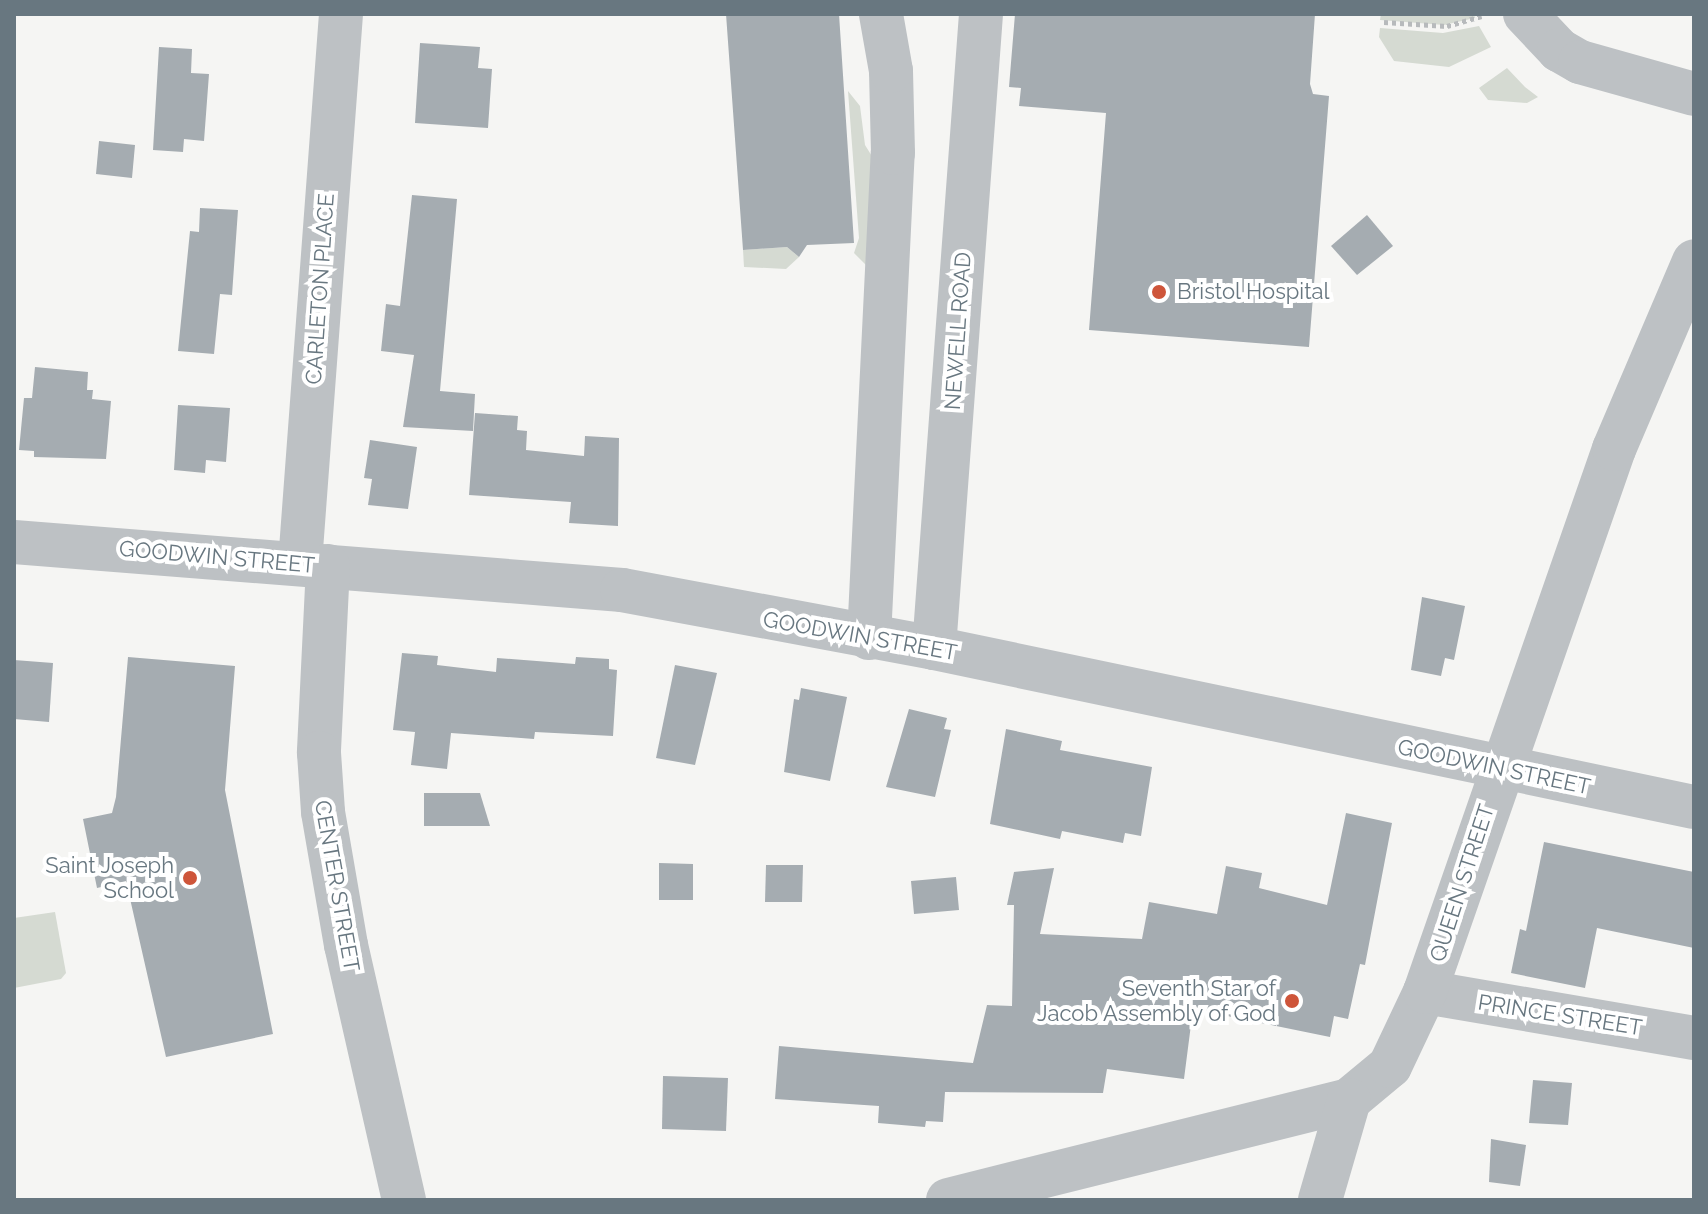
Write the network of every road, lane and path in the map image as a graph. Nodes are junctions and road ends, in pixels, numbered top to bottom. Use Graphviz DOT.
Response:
graph roads {
  1 [pos="341,14"];
  2 [pos="881,14"];
  3 [pos="981,14"];
  4 [pos="1525,14"];
  5 [pos="1482,16"];
  6 [pos="1384,22"];
  7 [pos="1694,94"];
  8 [pos="1694,261"];
  9 [pos="14,542"];
  10 [pos="314,565"];
  11 [pos="869,638"];
  12 [pos="934,648"];
  13 [pos="1500,769"];
  14 [pos="1694,807"];
  15 [pos="1425,992"];
  16 [pos="1694,1038"];
  17 [pos="1349,1100"];
  18 [pos="404,1200"];
  19 [pos="948,1200"];
  20 [pos="1320,1200"];
  1 -- 10 [label="street, CARLETON PLACE"];
  2 -- 11 [label="street"];
  3 -- 12 [label="street, NEWELL ROAD"];
  4 -- 7 [label="street"];
  5 -- 6 [label="path"];
  8 -- 13 [label="street, QUEEN STREET"];
  9 -- 10 [label="street, GOODWIN STREET"];
  10 -- 11 [label="street, GOODWIN STREET"];
  10 -- 18 [label="street, CENTER STREET"];
  11 -- 12 [label="street, GOODWIN STREET"];
  12 -- 13 [label="street, GOODWIN STREET"];
  13 -- 14 [label="street, GOODWIN STREET"];
  13 -- 15 [label="street, QUEEN STREET"];
  15 -- 16 [label="street, PRINCE STREET"];
  15 -- 17 [label="street, QUEEN STREET"];
  17 -- 19 [label="street, QUEEN STREET"];
  17 -- 20 [label="street"];
}
